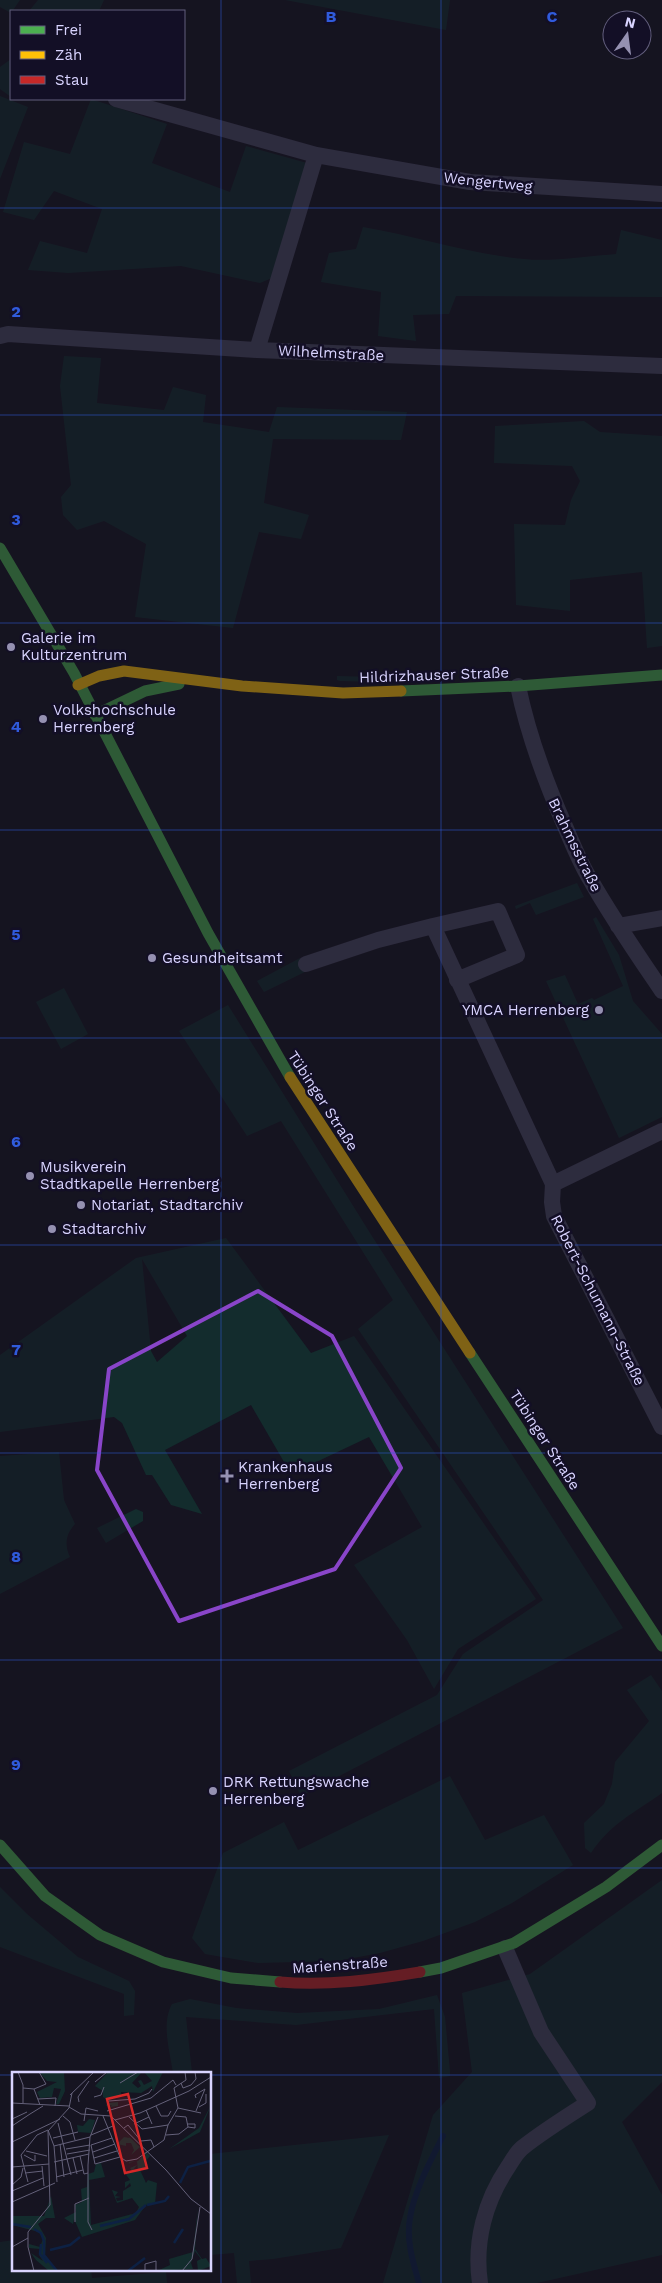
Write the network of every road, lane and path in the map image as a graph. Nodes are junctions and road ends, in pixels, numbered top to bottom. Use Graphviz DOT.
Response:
graph roads {
  1 [pos="120,100"];
  2 [pos="316,156"];
  3 [pos="662,194"];
  4 [pos="0,336"];
  5 [pos="257,350"];
  6 [pos="662,366"];
  7 [pos="0,548"];
  8 [pos="662,675"];
  9 [pos="208,681"];
  10 [pos="78,685"];
  11 [pos="518,686"];
  12 [pos="95,715"];
  13 [pos="662,918"];
  14 [pos="433,926"];
  15 [pos="618,926"];
  16 [pos="306,964"];
  17 [pos="457,980"];
  18 [pos="662,991"];
  19 [pos="662,1131"];
  20 [pos="553,1184"];
  21 [pos="662,1427"];
  22 [pos="662,1646"];
  23 [pos="0,1845"];
  24 [pos="662,1845"];
  25 [pos="505,1948"];
  26 [pos="480,2283"];
  1 -- 2 [label="street, Wengertweg"];
  2 -- 3 [label="street, Wengertweg"];
  2 -- 5 [label="street"];
  4 -- 5 [label="street, Wilhelmstraße"];
  5 -- 6 [label="street, Wilhelmstraße"];
  7 -- 10 [label="main road, Tübinger Straße"];
  8 -- 11 [label="main road, Hildrizhauser Straße"];
  9 -- 10 [label="main road, Hildrizhauser Straße"];
  9 -- 11 [label="main road, Hildrizhauser Straße"];
  9 -- 12 [label="main road, Hildrizhauser Straße"];
  10 -- 12 [label="main road, Tübinger Straße"];
  11 -- 15 [label="street, Brahmsstraße"];
  12 -- 22 [label="main road, Tübinger Straße"];
  13 -- 15 [label="street"];
  14 -- 16 [label="street"];
  14 -- 17 [label="street, Robert-Schumann-Straße"];
  14 -- 17 [label="street"];
  15 -- 18 [label="street, Brahmsstraße"];
  17 -- 20 [label="street, Robert-Schumann-Straße"];
  19 -- 20 [label="street"];
  20 -- 21 [label="street, Robert-Schumann-Straße"];
  23 -- 25 [label="main road, Marienstraße"];
  24 -- 25 [label="main road, Marienstraße"];
  25 -- 26 [label="street"];
}
